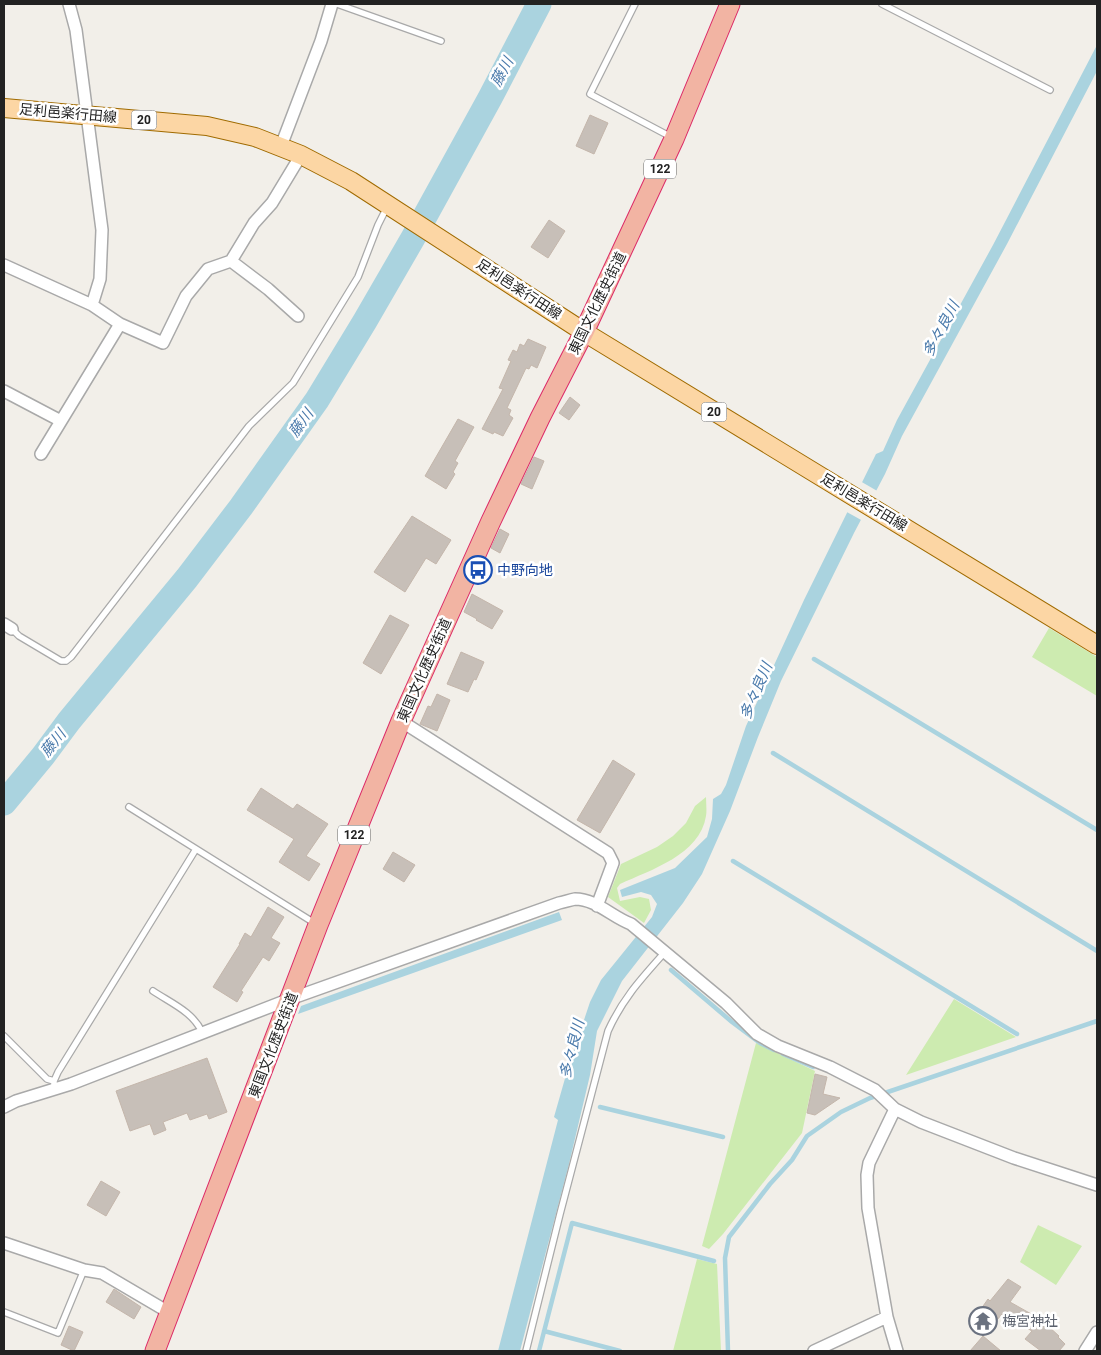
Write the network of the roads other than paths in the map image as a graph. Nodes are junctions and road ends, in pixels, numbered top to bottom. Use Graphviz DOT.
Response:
graph roads {
  1 [pos="69,4"];
  2 [pos="332,4"];
  3 [pos="337,4"];
  4 [pos="635,4"];
  5 [pos="730,4"];
  6 [pos="882,4"];
  7 [pos="441,41"];
  8 [pos="1050,90"];
  9 [pos="4,108"];
  10 [pos="88,116"];
  11 [pos="674,138"];
  12 [pos="281,146"];
  13 [pos="301,155"];
  14 [pos="391,207"];
  15 [pos="231,261"];
  16 [pos="4,265"];
  17 [pos="92,305"];
  18 [pos="298,316"];
  19 [pos="120,324"];
  20 [pos="584,332"];
  21 [pos="4,391"];
  22 [pos="61,421"];
  23 [pos="41,454"];
  24 [pos="8,626"];
  25 [pos="1097,645"];
  26 [pos="401,721"];
  27 [pos="129,807"];
  28 [pos="196,849"];
  29 [pos="597,906"];
  30 [pos="318,925"];
  31 [pos="663,950"];
  32 [pos="153,991"];
  33 [pos="290,999"];
  34 [pos="202,1032"];
  35 [pos="4,1036"];
  36 [pos="54,1085"];
  37 [pos="4,1106"];
  38 [pos="895,1109"];
  39 [pos="1097,1185"];
  40 [pos="4,1243"];
  41 [pos="84,1270"];
  42 [pos="4,1312"];
  43 [pos="170,1313"];
  44 [pos="887,1317"];
  45 [pos="1097,1332"];
  46 [pos="1090,1349"];
  47 [pos="155,1351"];
  48 [pos="526,1351"];
  49 [pos="814,1351"];
  50 [pos="897,1351"];
  1 -- 10 [label="street"];
  2 -- 12 [label="street"];
  3 -- 7 [label="lane"];
  4 -- 11 [label="lane"];
  5 -- 11 [label="highway, 東国文化歴史街道 / 122"];
  6 -- 8 [label="lane"];
  9 -- 10 [label="main road, 足利邑楽行田線 / 20"];
  10 -- 12 [label="main road, 足利邑楽行田線 / 20"];
  10 -- 17 [label="street"];
  11 -- 20 [label="highway, 東国文化歴史街道 / 122"];
  12 -- 13 [label="main road, 足利邑楽行田線 / 20"];
  13 -- 14 [label="main road, 足利邑楽行田線 / 20"];
  13 -- 15 [label="street"];
  14 -- 20 [label="main road, 足利邑楽行田線 / 20"];
  14 -- 24 [label="lane"];
  15 -- 18 [label="street"];
  15 -- 19 [label="street"];
  16 -- 17 [label="street"];
  17 -- 19 [label="street"];
  19 -- 22 [label="street"];
  20 -- 25 [label="main road, 足利邑楽行田線 / 20"];
  20 -- 26 [label="highway, 東国文化歴史街道 / 122"];
  21 -- 22 [label="street"];
  22 -- 23 [label="street"];
  26 -- 29 [label="street"];
  26 -- 30 [label="highway, 東国文化歴史街道 / 122"];
  27 -- 28 [label="lane"];
  28 -- 30 [label="lane"];
  28 -- 36 [label="lane"];
  29 -- 31 [label="street"];
  29 -- 33 [label="street"];
  30 -- 33 [label="highway, 東国文化歴史街道 / 122"];
  31 -- 38 [label="street"];
  31 -- 48 [label="lane"];
  32 -- 34 [label="lane"];
  33 -- 34 [label="street"];
  33 -- 43 [label="highway, 東国文化歴史街道 / 122"];
  34 -- 36 [label="street"];
  35 -- 36 [label="lane"];
  36 -- 37 [label="street"];
  38 -- 39 [label="street"];
  38 -- 44 [label="street"];
  40 -- 41 [label="street"];
  41 -- 42 [label="lane"];
  41 -- 43 [label="street"];
  43 -- 47 [label="highway, 東国文化歴史街道 / 122"];
  44 -- 49 [label="street"];
  44 -- 50 [label="street"];
  45 -- 46 [label="street"];
}
